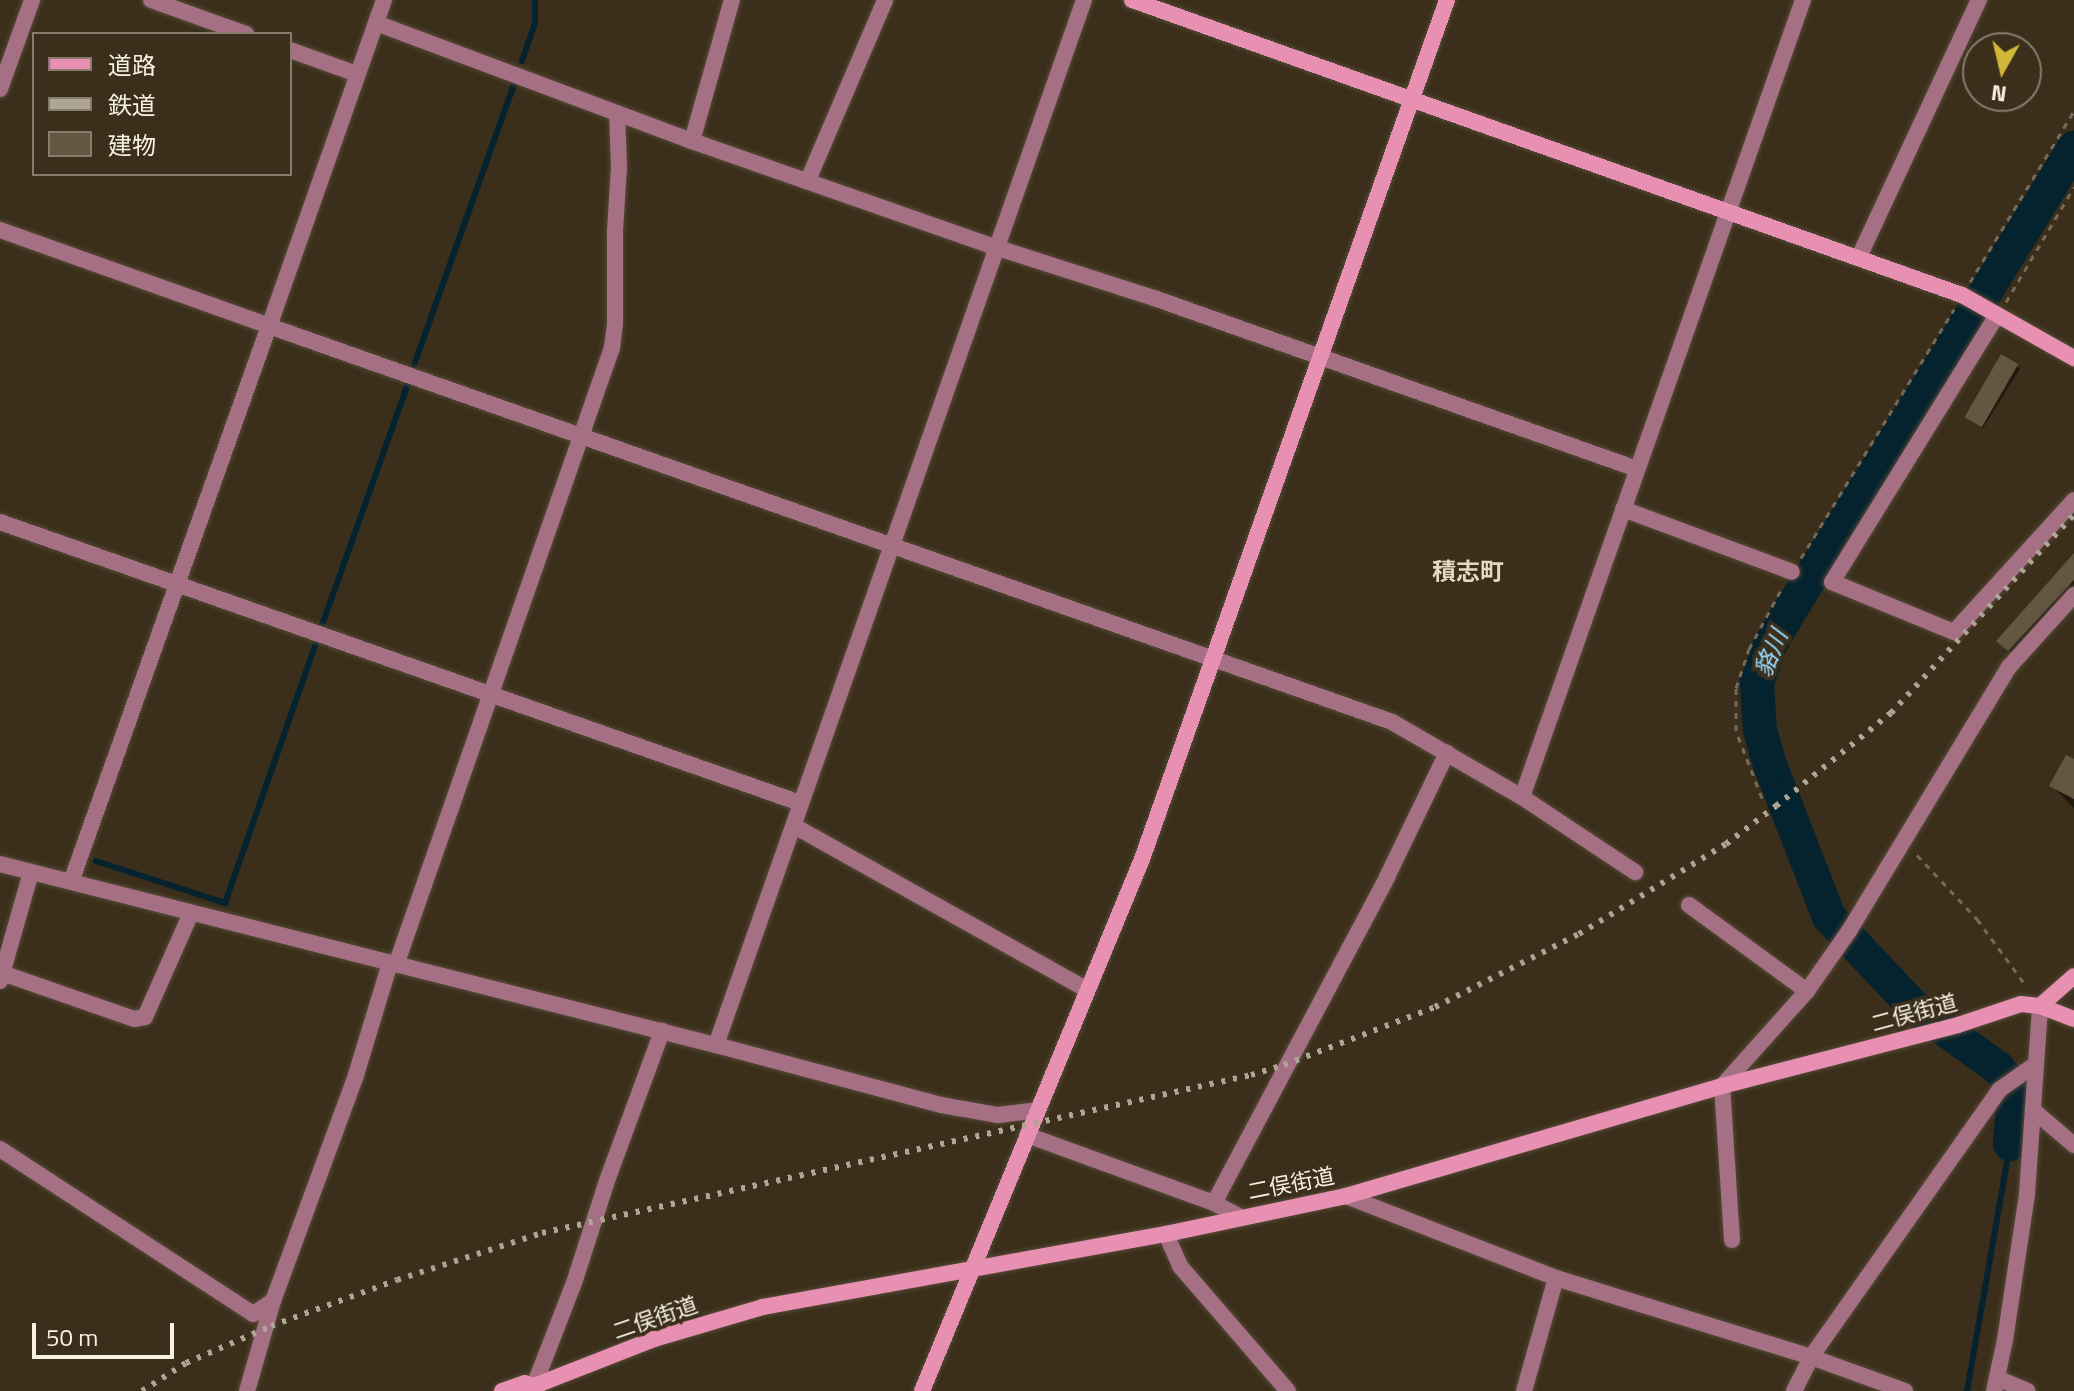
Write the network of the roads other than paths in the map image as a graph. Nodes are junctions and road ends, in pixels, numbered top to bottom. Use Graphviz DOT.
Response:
graph roads {
  1 [pos="32,0"];
  2 [pos="151,0"];
  3 [pos="384,0"];
  4 [pos="732,0"];
  5 [pos="885,0"];
  6 [pos="1084,0"];
  7 [pos="1132,0"];
  8 [pos="1447,0"];
  9 [pos="1803,0"];
  10 [pos="1979,0"];
  11 [pos="1170,6"];
  12 [pos="376,23"];
  13 [pos="240,32"];
  14 [pos="292,51"];
  15 [pos="357,74"];
  16 [pos="0,89"];
  17 [pos="1409,98"];
  18 [pos="617,113"];
  19 [pos="692,141"];
  20 [pos="808,180"];
  21 [pos="1727,210"];
  22 [pos="0,230"];
  23 [pos="995,247"];
  24 [pos="1859,257"];
  25 [pos="1997,315"];
  26 [pos="269,326"];
  27 [pos="1319,357"];
  28 [pos="2074,358"];
  29 [pos="581,436"];
  30 [pos="1637,469"];
  31 [pos="2074,500"];
  32 [pos="1623,509"];
  33 [pos="0,522"];
  34 [pos="891,545"];
  35 [pos="1792,572"];
  36 [pos="176,585"];
  37 [pos="2074,595"];
  38 [pos="1211,657"];
  39 [pos="491,695"];
  40 [pos="1447,753"];
  41 [pos="1522,797"];
  42 [pos="800,803"];
  43 [pos="794,826"];
  44 [pos="0,864"];
  45 [pos="31,872"];
  46 [pos="1635,872"];
  47 [pos="71,882"];
  48 [pos="1689,905"];
  49 [pos="191,913"];
  50 [pos="393,964"];
  51 [pos="2074,976"];
  52 [pos="1,977"];
  53 [pos="1087,990"];
  54 [pos="1807,991"];
  55 [pos="2040,1006"];
  56 [pos="2074,1019"];
  57 [pos="662,1031"];
  58 [pos="716,1045"];
  59 [pos="2036,1064"];
  60 [pos="1722,1086"];
  61 [pos="1037,1110"];
  62 [pos="2033,1110"];
  63 [pos="1027,1135"];
  64 [pos="2074,1145"];
  65 [pos="0,1149"];
  66 [pos="1346,1196"];
  67 [pos="1214,1203"];
  68 [pos="1238,1216"];
  69 [pos="1166,1234"];
  70 [pos="1732,1240"];
  71 [pos="970,1270"];
  72 [pos="1556,1278"];
  73 [pos="273,1301"];
  74 [pos="1811,1357"];
  75 [pos="1995,1385"];
  76 [pos="536,1388"];
  77 [pos="247,1391"];
  78 [pos="502,1391"];
  79 [pos="922,1391"];
  80 [pos="1288,1391"];
  81 [pos="1524,1391"];
  82 [pos="1794,1391"];
  83 [pos="1905,1391"];
  84 [pos="2027,1391"];
  1 -- 16 [label="street"];
  2 -- 13 [label="street"];
  3 -- 12 [label="street"];
  4 -- 19 [label="street"];
  5 -- 20 [label="street"];
  6 -- 23 [label="street"];
  7 -- 11 [label="street"];
  8 -- 17 [label="street"];
  9 -- 21 [label="street"];
  10 -- 24 [label="street"];
  11 -- 17 [label="street"];
  12 -- 15 [label="street"];
  12 -- 18 [label="street"];
  14 -- 15 [label="street"];
  15 -- 26 [label="street"];
  17 -- 21 [label="street"];
  17 -- 27 [label="street"];
  18 -- 19 [label="street"];
  18 -- 29 [label="street"];
  19 -- 20 [label="street"];
  20 -- 23 [label="street"];
  21 -- 24 [label="street"];
  21 -- 30 [label="street"];
  22 -- 26 [label="street"];
  23 -- 27 [label="street"];
  23 -- 34 [label="street"];
  24 -- 25 [label="street"];
  25 -- 28 [label="street"];
  25 -- 31 [label="street"];
  26 -- 29 [label="street"];
  26 -- 36 [label="street"];
  27 -- 30 [label="street"];
  27 -- 38 [label="street"];
  29 -- 34 [label="street"];
  29 -- 39 [label="street"];
  30 -- 32 [label="street"];
  32 -- 35 [label="street"];
  32 -- 41 [label="street"];
  33 -- 36 [label="street"];
  34 -- 38 [label="street"];
  34 -- 42 [label="street"];
  36 -- 39 [label="street"];
  36 -- 47 [label="street"];
  37 -- 54 [label="street"];
  38 -- 40 [label="street"];
  38 -- 53 [label="street"];
  39 -- 42 [label="street"];
  39 -- 50 [label="street"];
  40 -- 41 [label="street"];
  40 -- 67 [label="street"];
  41 -- 46 [label="street"];
  42 -- 43 [label="street"];
  43 -- 53 [label="street"];
  43 -- 58 [label="street"];
  44 -- 45 [label="street"];
  45 -- 47 [label="street"];
  45 -- 52 [label="street"];
  47 -- 49 [label="street"];
  48 -- 54 [label="street"];
  49 -- 50 [label="street"];
  49 -- 52 [label="street"];
  50 -- 57 [label="street"];
  50 -- 73 [label="street"];
  51 -- 55 [label="street"];
  53 -- 61 [label="street"];
  54 -- 60 [label="street"];
  55 -- 56 [label="street"];
  55 -- 59 [label="street"];
  55 -- 60 [label="street, 二俣街道"];
  57 -- 58 [label="street"];
  57 -- 76 [label="street"];
  58 -- 61 [label="street"];
  59 -- 62 [label="street"];
  59 -- 74 [label="street"];
  60 -- 66 [label="street, 二俣街道"];
  60 -- 70 [label="street"];
  61 -- 63 [label="street"];
  62 -- 64 [label="street"];
  62 -- 75 [label="street"];
  63 -- 67 [label="street"];
  63 -- 71 [label="street"];
  65 -- 73 [label="street"];
  66 -- 68 [label="street, 二俣街道"];
  66 -- 72 [label="street"];
  67 -- 68 [label="street"];
  68 -- 69 [label="street, 二俣街道"];
  69 -- 71 [label="street, 二俣街道"];
  69 -- 80 [label="street"];
  71 -- 76 [label="street, 二俣街道"];
  71 -- 79 [label="street"];
  72 -- 74 [label="street"];
  72 -- 81 [label="street"];
  73 -- 77 [label="street"];
  74 -- 82 [label="street"];
  74 -- 83 [label="street"];
  75 -- 84 [label="street"];
  76 -- 78 [label="street, 二俣街道"];
}
